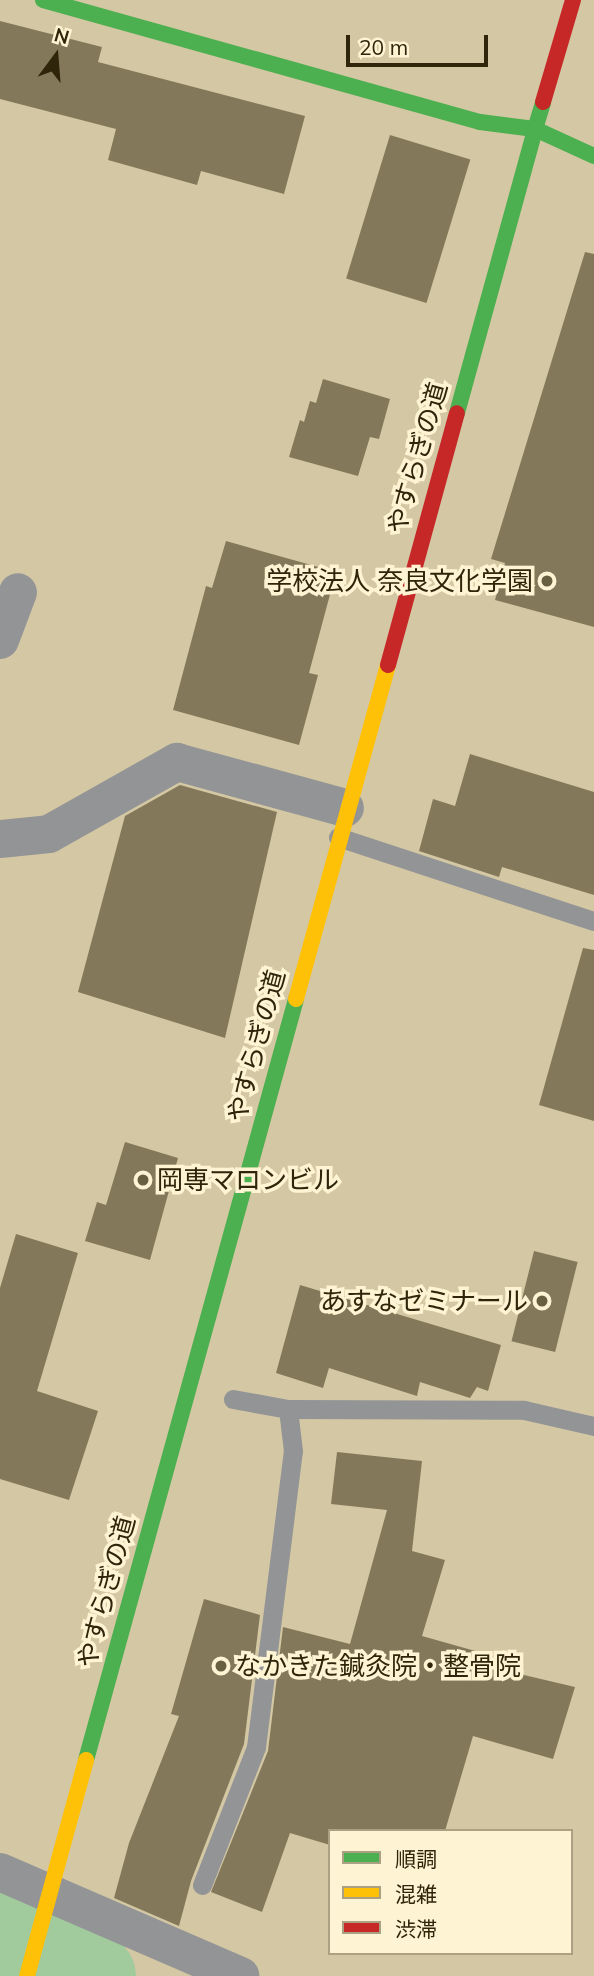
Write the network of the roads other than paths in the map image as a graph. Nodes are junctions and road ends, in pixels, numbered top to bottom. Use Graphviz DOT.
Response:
graph roads {
  1 [pos="43,0"];
  2 [pos="573,0"];
  3 [pos="536,129"];
  4 [pos="594,156"];
  5 [pos="18,592"];
  6 [pos="0,640"];
  7 [pos="342,822"];
  8 [pos="0,839"];
  9 [pos="594,921"];
  10 [pos="233,1399"];
  11 [pos="288,1409"];
  12 [pos="594,1426"];
  13 [pos="0,1872"];
  14 [pos="202,1885"];
  15 [pos="47,1906"];
  16 [pos="27,1976"];
  17 [pos="240,1976"];
  1 -- 3 [label="street"];
  2 -- 3 [label="street, やすらぎの道"];
  3 -- 4 [label="street"];
  3 -- 7 [label="street, やすらぎの道"];
  5 -- 6 [label="street"];
  7 -- 8 [label="street"];
  7 -- 9 [label="lane"];
  7 -- 15 [label="street, やすらぎの道"];
  10 -- 11 [label="lane"];
  11 -- 12 [label="lane"];
  11 -- 14 [label="lane"];
  13 -- 15 [label="street"];
  15 -- 16 [label="street, やすらぎの道"];
  15 -- 17 [label="street"];
}
